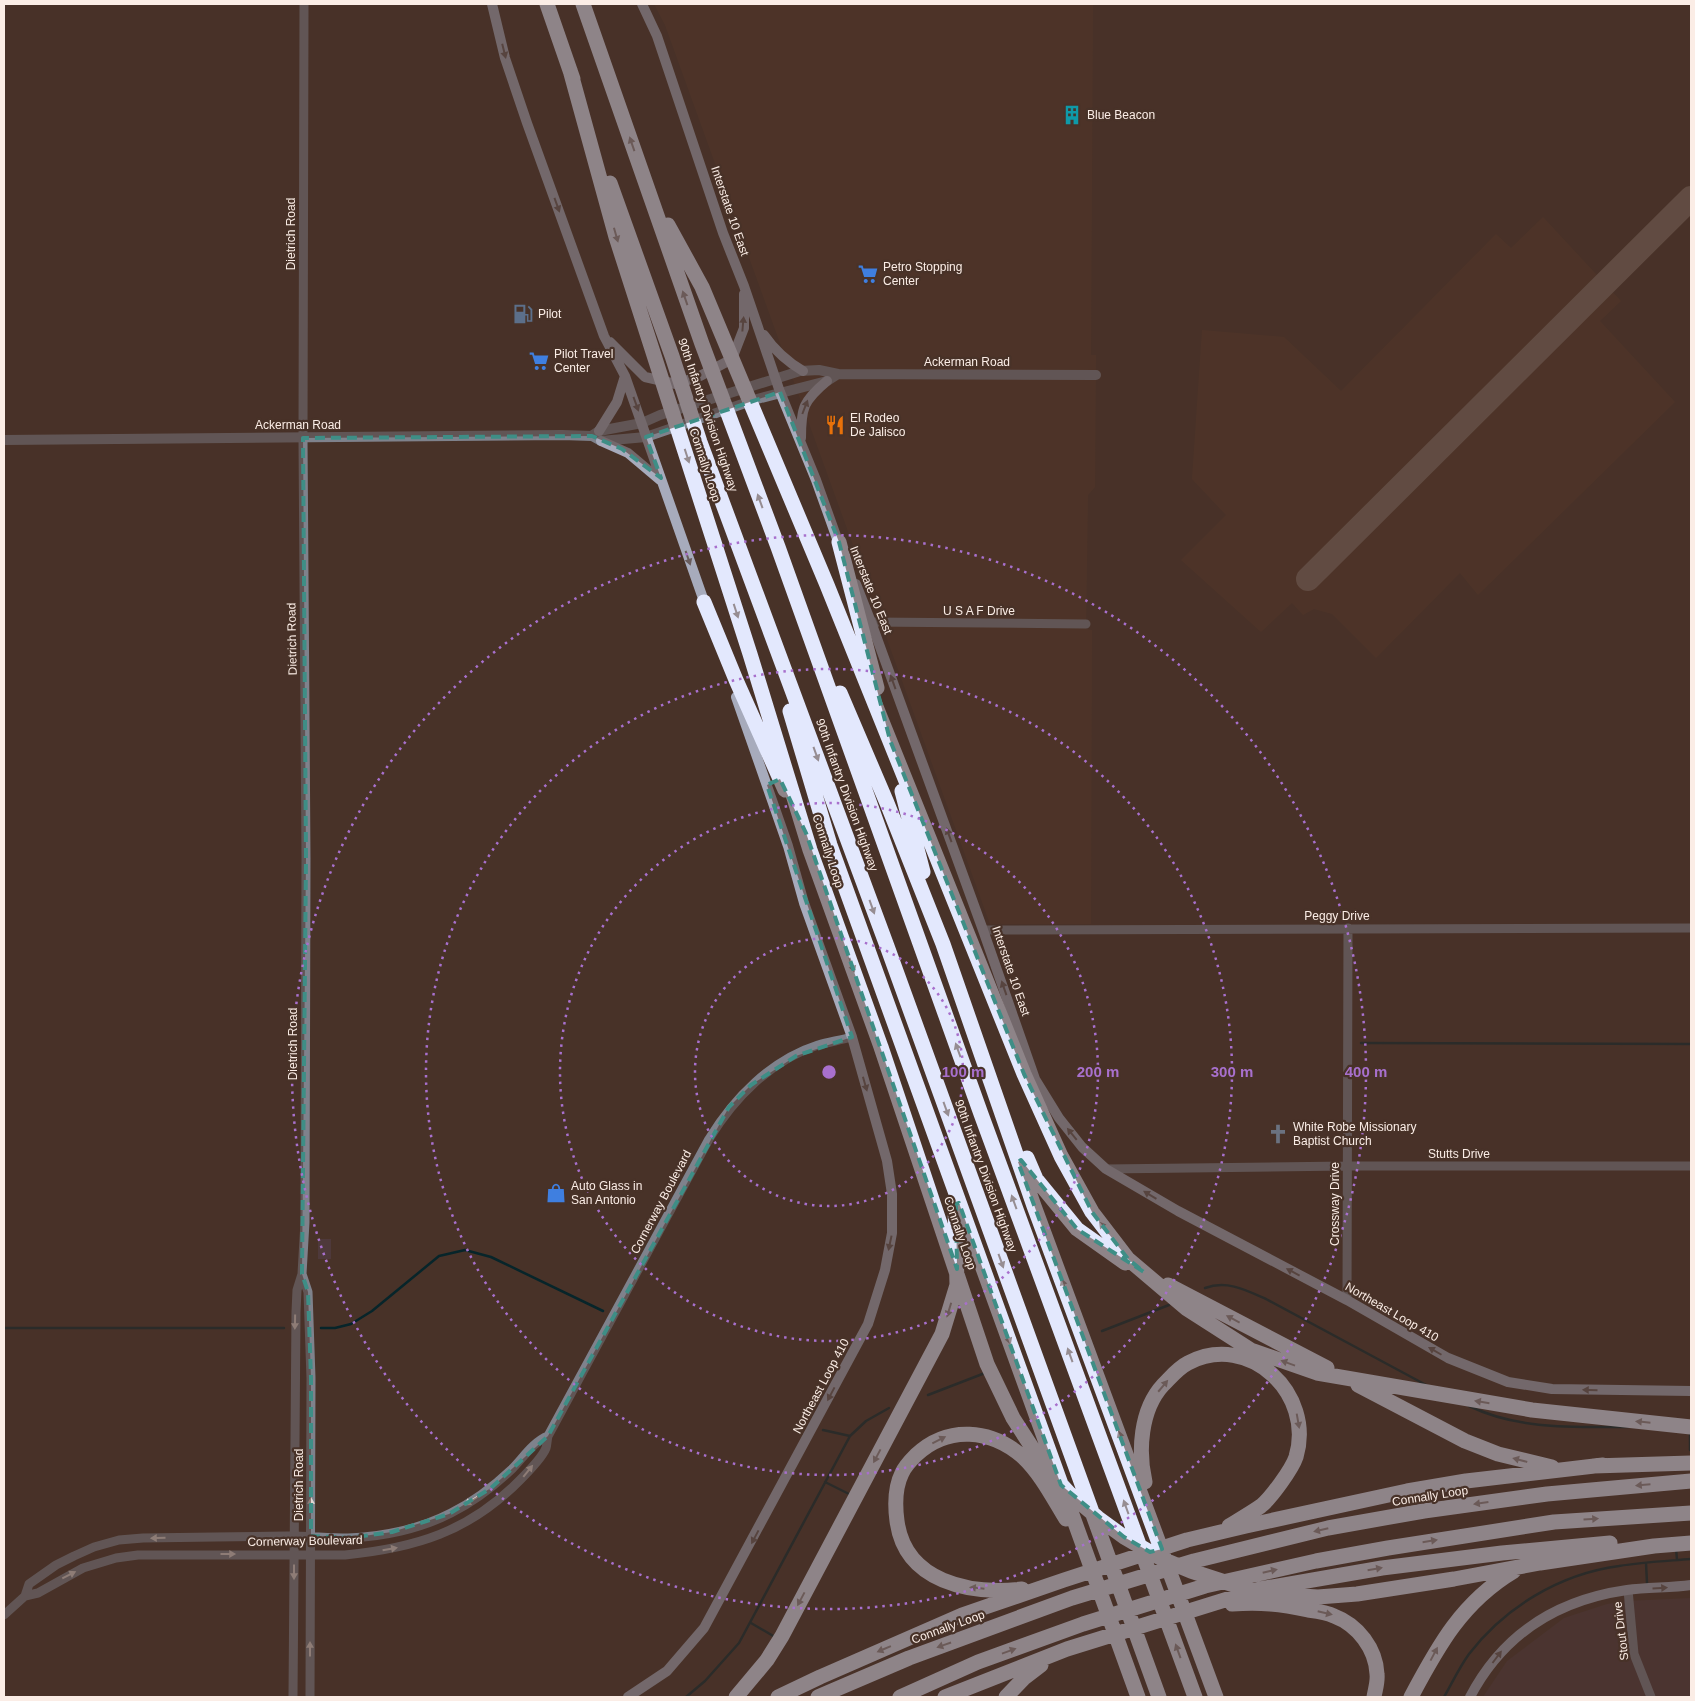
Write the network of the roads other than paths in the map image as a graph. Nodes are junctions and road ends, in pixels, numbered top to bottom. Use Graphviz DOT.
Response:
graph roads {
  1 [pos="304,4"];
  2 [pos="492,4"];
  3 [pos="546,4"];
  4 [pos="583,4"];
  5 [pos="642,4"];
  6 [pos="570,70"];
  7 [pos="647,188"];
  8 [pos="744,286"];
  9 [pos="756,323"];
  10 [pos="604,336"];
  11 [pos="803,370"];
  12 [pos="838,374"];
  13 [pos="1096,375"];
  14 [pos="625,376"];
  15 [pos="774,378"];
  16 [pos="826,381"];
  17 [pos="780,392"];
  18 [pos="642,422"];
  19 [pos="598,436"];
  20 [pos="646,437"];
  21 [pos="303,438"];
  22 [pos="4,440"];
  23 [pos="801,442"];
  24 [pos="662,482"];
  25 [pos="839,542"];
  26 [pos="738,544"];
  27 [pos="778,547"];
  28 [pos="704,602"];
  29 [pos="872,622"];
  30 [pos="1086,624"];
  31 [pos="1348,928"];
  32 [pos="1691,928"];
  33 [pos="983,930"];
  34 [pos="943,944"];
  35 [pos="884,996"];
  36 [pos="852,1038"];
  37 [pos="989,1074"];
  38 [pos="1347,1166"];
  39 [pos="1691,1166"];
  40 [pos="1106,1169"];
  41 [pos="949,1176"];
  42 [pos="302,1274"];
  43 [pos="1347,1300"];
  44 [pos="1691,1391"];
  45 [pos="1691,1427"];
  46 [pos="548,1436"];
  47 [pos="1691,1463"];
  48 [pos="1603,1465"];
  49 [pos="1691,1481"];
  50 [pos="1691,1513"];
  51 [pos="1156,1533"];
  52 [pos="1212,1534"];
  53 [pos="294,1536"];
  54 [pos="311,1536"];
  55 [pos="1683,1537"];
  56 [pos="1084,1546"];
  57 [pos="1571,1547"];
  58 [pos="294,1554"];
  59 [pos="310,1554"];
  60 [pos="1691,1586"];
  61 [pos="1043,1587"];
  62 [pos="1628,1590"];
  63 [pos="25,1596"];
  64 [pos="1208,1605"];
  65 [pos="4,1615"];
  66 [pos="1067,1650"];
  67 [pos="1123,1654"];
  68 [pos="294,1697"];
  69 [pos="310,1697"];
  70 [pos="628,1697"];
  71 [pos="736,1697"];
  72 [pos="778,1697"];
  73 [pos="818,1697"];
  74 [pos="900,1697"];
  75 [pos="945,1697"];
  76 [pos="1006,1697"];
  77 [pos="1132,1697"];
  78 [pos="1138,1697"];
  79 [pos="1160,1697"];
  80 [pos="1195,1697"];
  81 [pos="1216,1697"];
  82 [pos="1374,1697"];
  83 [pos="1411,1697"];
  84 [pos="1470,1697"];
  85 [pos="1651,1697"];
  1 -- 21 [label="street, Dietrich Road"];
  2 -- 10 [label="main road, one-way"];
  3 -- 6 [label="highway, 90th Infantry Division Highway"];
  7 -- 4 [label="highway, 90th Infantry Division Highway, one-way"];
  5 -- 8 [label="main road, Interstate 10 East"];
  6 -- 26 [label="highway, 90th Infantry Division Highway"];
  6 -- 55 [label="highway, Connally Loop, one-way"];
  27 -- 7 [label="highway, 90th Infantry Division Highway, one-way"];
  45 -- 7 [label="highway, one-way"];
  8 -- 9 [label="main road, Interstate 10 East"];
  10 -- 8 [label="main road, one-way"];
  9 -- 11 [label="main road"];
  9 -- 15 [label="main road, Interstate 10 East"];
  10 -- 14 [label="main road"];
  11 -- 12 [label="street, Ackerman Road"];
  11 -- 15 [label="street, Ackerman Road"];
  12 -- 13 [label="street, Ackerman Road"];
  12 -- 16 [label="street, Ackerman Road"];
  14 -- 18 [label="main road, one-way"];
  14 -- 19 [label="main road"];
  15 -- 17 [label="main road, Interstate 10 East"];
  15 -- 18 [label="street, Ackerman Road"];
  16 -- 17 [label="street, Ackerman Road"];
  23 -- 16 [label="main road, one-way"];
  17 -- 20 [label="street, Ackerman Road"];
  17 -- 23 [label="main road, Interstate 10 East"];
  18 -- 19 [label="street, Ackerman Road"];
  18 -- 20 [label="main road"];
  19 -- 20 [label="street, Ackerman Road"];
  19 -- 21 [label="street, Ackerman Road"];
  19 -- 24 [label="main road"];
  20 -- 24 [label="main road"];
  21 -- 22 [label="street, Ackerman Road"];
  21 -- 42 [label="street, Dietrich Road"];
  23 -- 25 [label="main road, Interstate 10 East"];
  24 -- 28 [label="main road, one-way"];
  25 -- 29 [label="main road, Interstate 10 East"];
  25 -- 34 [label="highway"];
  26 -- 35 [label="highway"];
  26 -- 79 [label="highway, 90th Infantry Division Highway, one-way"];
  27 -- 34 [label="highway"];
  80 -- 27 [label="highway, 90th Infantry Division Highway, one-way"];
  28 -- 35 [label="highway"];
  28 -- 36 [label="main road"];
  29 -- 30 [label="street, U S A F Drive"];
  33 -- 29 [label="main road, Interstate 10 East, one-way"];
  31 -- 32 [label="street, Peggy Drive"];
  31 -- 33 [label="street, Peggy Drive"];
  31 -- 38 [label="street, Crossway Drive"];
  40 -- 33 [label="main road, Interstate 10 East, one-way"];
  34 -- 37 [label="highway"];
  35 -- 41 [label="highway"];
  36 -- 46 [label="street, Cornerway Boulevard"];
  36 -- 70 [label="main road, Northeast Loop 410, one-way"];
  48 -- 37 [label="highway, one-way"];
  51 -- 37 [label="highway, one-way"];
  38 -- 39 [label="street, Stutts Drive"];
  38 -- 40 [label="street, Stutts Drive"];
  38 -- 43 [label="street, Crossway Drive"];
  43 -- 40 [label="main road, Northeast Loop 410, one-way"];
  41 -- 56 [label="highway, one-way"];
  41 -- 71 [label="highway, one-way"];
  42 -- 53 [label="street, Dietrich Road, one-way"];
  54 -- 42 [label="street, Dietrich Road, one-way"];
  44 -- 43 [label="main road, Northeast Loop 410, one-way"];
  46 -- 54 [label="street, Cornerway Boulevard, one-way"];
  59 -- 46 [label="street, Cornerway Boulevard, one-way"];
  47 -- 48 [label="highway"];
  48 -- 52 [label="highway"];
  49 -- 73 [label="highway, Connally Loop, one-way"];
  74 -- 50 [label="highway, one-way"];
  51 -- 52 [label="highway, one-way"];
  51 -- 81 [label="highway"];
  52 -- 61 [label="highway"];
  53 -- 54 [label="street, Cornerway Boulevard"];
  53 -- 58 [label="street, Dietrich Road"];
  53 -- 63 [label="street, Cornerway Boulevard, one-way"];
  54 -- 59 [label="street, Dietrich Road"];
  55 -- 57 [label="highway"];
  61 -- 56 [label="highway, one-way"];
  56 -- 67 [label="highway"];
  64 -- 57 [label="highway, one-way"];
  83 -- 57 [label="highway, one-way"];
  58 -- 59 [label="street, Cornerway Boulevard"];
  63 -- 58 [label="street, Cornerway Boulevard, one-way"];
  58 -- 68 [label="street, Dietrich Road, one-way"];
  69 -- 59 [label="street, Dietrich Road, one-way"];
  62 -- 60 [label="main road, one-way"];
  61 -- 72 [label="highway, one-way"];
  84 -- 62 [label="main road, one-way"];
  62 -- 85 [label="street, Stout Drive"];
  63 -- 65 [label="street, Cornerway Boulevard"];
  64 -- 66 [label="highway"];
  64 -- 82 [label="highway, one-way"];
  66 -- 75 [label="highway"];
  66 -- 76 [label="highway"];
  67 -- 77 [label="highway"];
  67 -- 78 [label="highway"];
}
